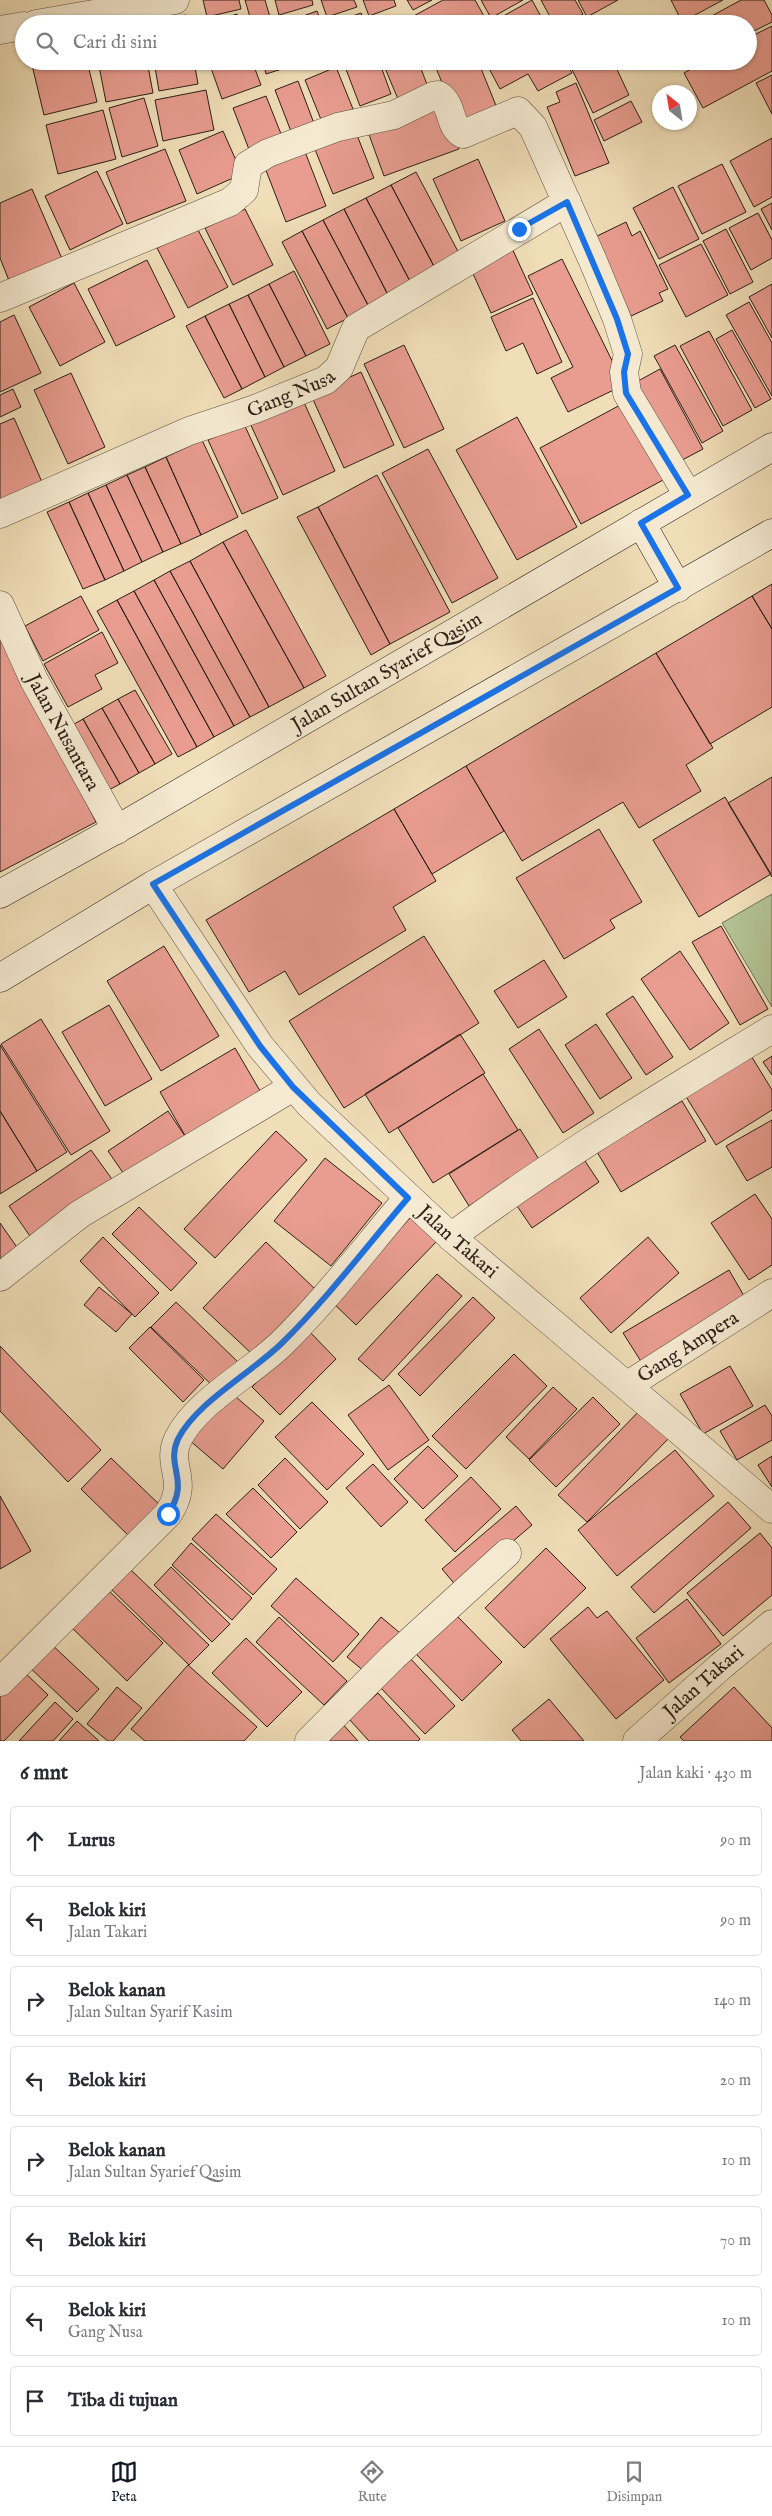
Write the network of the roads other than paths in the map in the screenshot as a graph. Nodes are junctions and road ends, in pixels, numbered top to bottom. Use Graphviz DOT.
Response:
graph roads {
  1 [pos="175,0"];
  2 [pos="88,15"];
  3 [pos="15,28"];
  4 [pos="0,30"];
  5 [pos="567,202"];
  6 [pos="0,298"];
  7 [pos="772,447"];
  8 [pos="688,495"];
  9 [pos="0,514"];
  10 [pos="641,523"];
  11 [pos="772,533"];
  12 [pos="678,588"];
  13 [pos="0,605"];
  14 [pos="117,830"];
  15 [pos="153,884"];
  16 [pos="0,894"];
  17 [pos="0,978"];
  18 [pos="772,1029"];
  19 [pos="293,1087"];
  20 [pos="408,1198"];
  21 [pos="452,1237"];
  22 [pos="0,1277"];
  23 [pos="772,1292"];
  24 [pos="628,1385"];
  25 [pos="772,1509"];
  26 [pos="508,1553"];
  27 [pos="772,1624"];
  28 [pos="0,1682"];
  29 [pos="309,1741"];
  30 [pos="637,1741"];
  1 -- 2 [label="street"];
  3 -- 4 [label="street"];
  5 -- 6 [label="street"];
  5 -- 8 [label="street"];
  5 -- 9 [label="street, Gang Nusa"];
  7 -- 8 [label="street, Jalan Sultan Syarief Qasim"];
  8 -- 10 [label="street, Jalan Sultan Syarief Qasim"];
  10 -- 12 [label="street"];
  10 -- 14 [label="street, Jalan Sultan Syarief Qasim"];
  11 -- 12 [label="street"];
  12 -- 15 [label="street"];
  13 -- 14 [label="street, Jalan Nusantara"];
  14 -- 16 [label="street, Jalan Sultan Syarief Qasim"];
  15 -- 17 [label="street"];
  15 -- 19 [label="street, Jalan Takari"];
  18 -- 21 [label="street"];
  19 -- 20 [label="street, Jalan Takari"];
  19 -- 22 [label="street"];
  20 -- 21 [label="street, Jalan Takari"];
  20 -- 28 [label="street"];
  21 -- 24 [label="street, Jalan Takari"];
  23 -- 24 [label="street, Gang Ampera"];
  24 -- 25 [label="street, Jalan Takari"];
  26 -- 29 [label="street"];
  27 -- 30 [label="street, Jalan Takari"];
}
